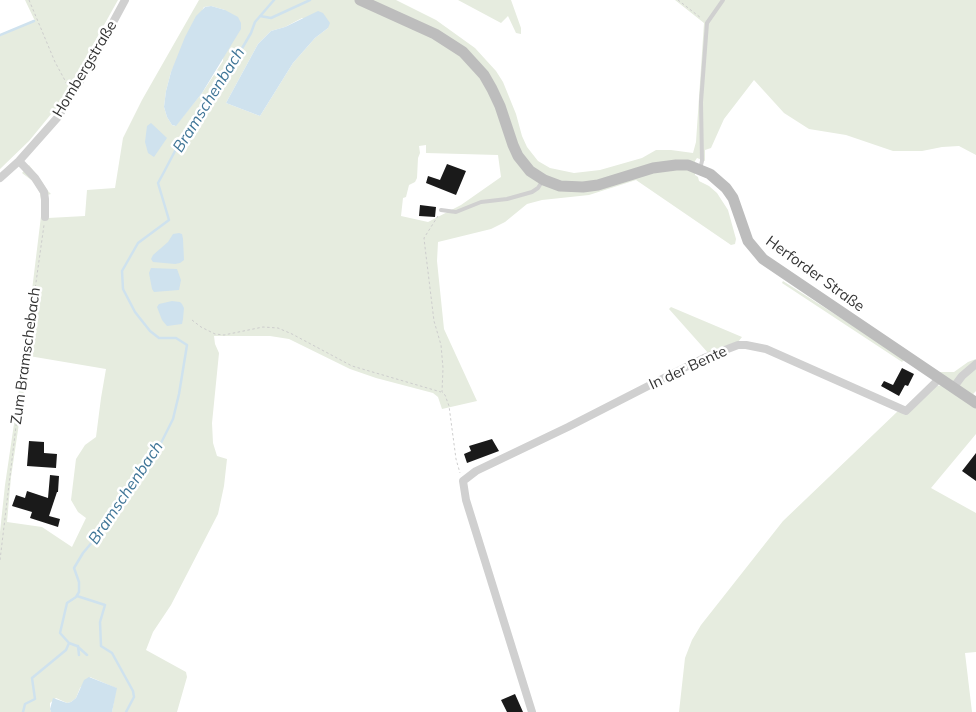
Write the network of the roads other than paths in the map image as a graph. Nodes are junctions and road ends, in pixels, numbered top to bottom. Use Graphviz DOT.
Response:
graph roads {
  1 [pos="125,0"];
  2 [pos="723,0"];
  3 [pos="368,2"];
  4 [pos="19,161"];
  5 [pos="700,169"];
  6 [pos="0,178"];
  7 [pos="544,180"];
  8 [pos="442,210"];
  9 [pos="45,217"];
  10 [pos="976,364"];
  11 [pos="939,379"];
  12 [pos="953,388"];
  13 [pos="976,403"];
  14 [pos="532,712"];
  1 -- 4 [label="street, Hombergstraße"];
  2 -- 5 [label="lane"];
  3 -- 7 [label="main road, Herforder Straße"];
  4 -- 6 [label="street, Hombergstraße"];
  4 -- 9 [label="street"];
  5 -- 7 [label="main road, Herforder Straße"];
  5 -- 11 [label="main road, Herforder Straße"];
  7 -- 8 [label="lane"];
  10 -- 12 [label="street"];
  11 -- 12 [label="main road, Herforder Straße"];
  11 -- 14 [label="street, In der Bente"];
  12 -- 13 [label="main road, Herforder Straße"];
}
